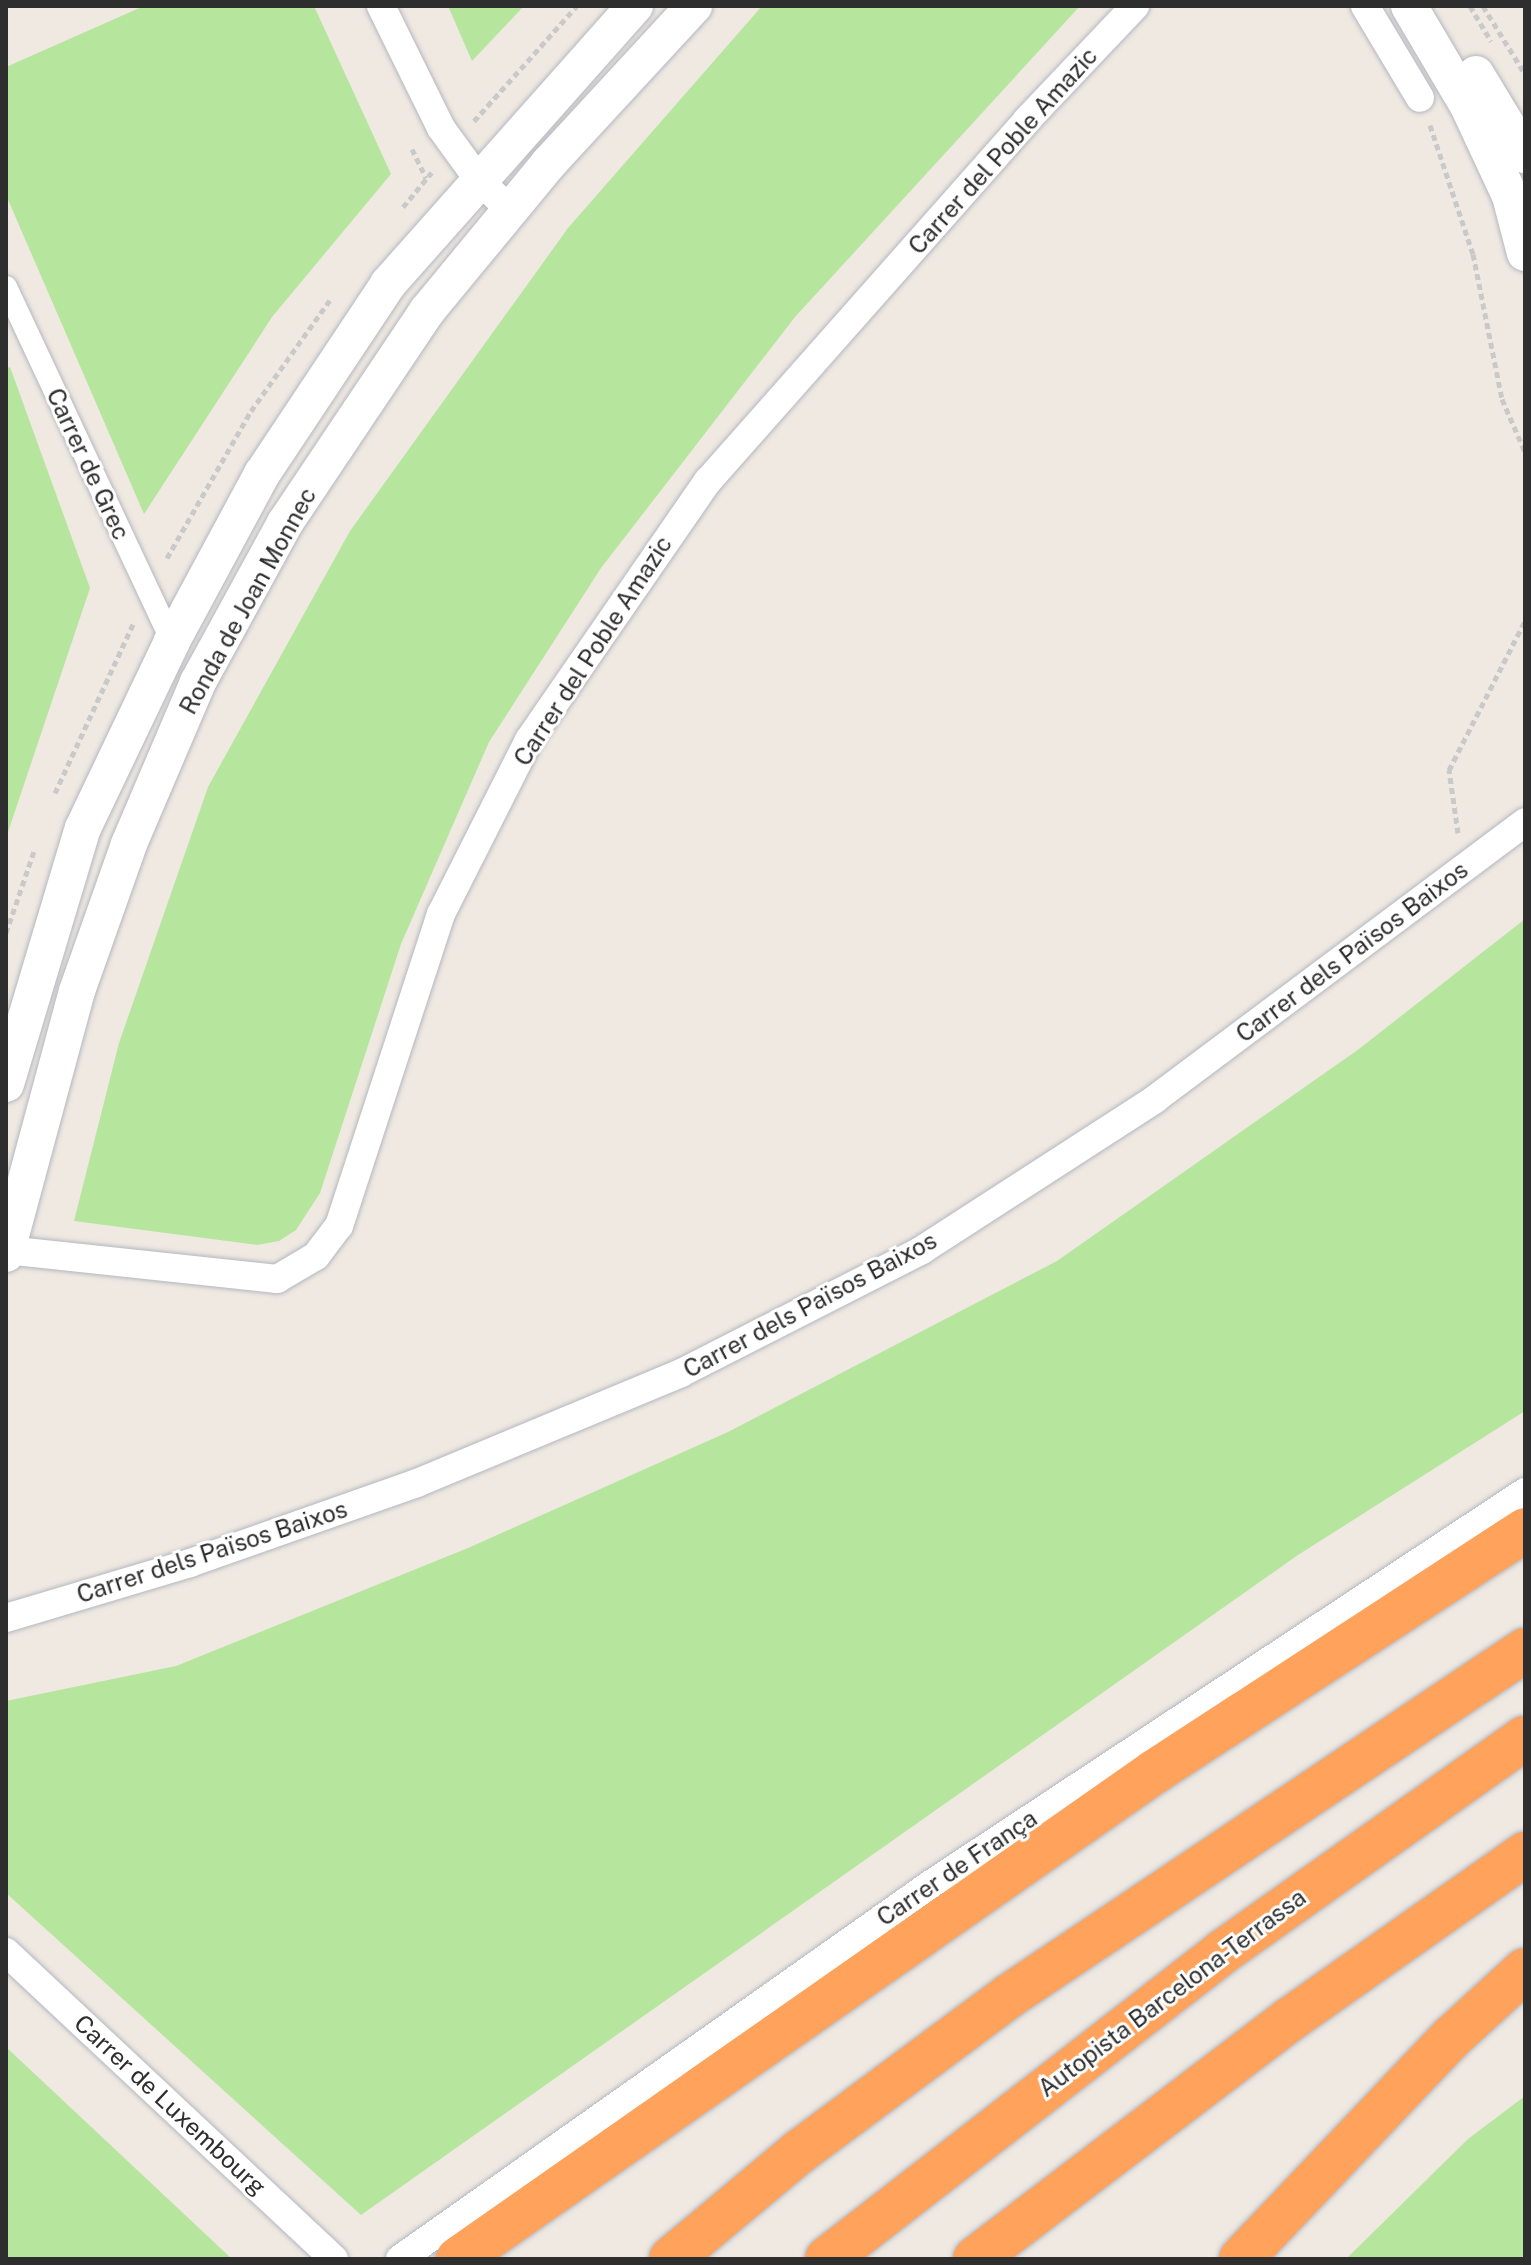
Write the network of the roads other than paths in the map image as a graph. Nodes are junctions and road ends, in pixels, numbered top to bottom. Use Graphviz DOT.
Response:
graph roads {
  1 [pos="381,6"];
  2 [pos="635,6"];
  3 [pos="694,6"];
  4 [pos="1135,6"];
  5 [pos="1365,6"];
  6 [pos="1409,6"];
  7 [pos="1435,6"];
  8 [pos="1420,98"];
  9 [pos="1525,155"];
  10 [pos="478,179"];
  11 [pos="510,210"];
  12 [pos="1525,253"];
  13 [pos="6,287"];
  14 [pos="13,322"];
  15 [pos="172,641"];
  16 [pos="1525,822"];
  17 [pos="6,1084"];
  18 [pos="7,1251"];
  19 [pos="1525,1492"];
  20 [pos="1525,1530"];
  21 [pos="6,1618"];
  22 [pos="1525,1650"];
  23 [pos="1525,1738"];
  24 [pos="1525,1854"];
  25 [pos="6,1952"];
  26 [pos="1525,1970"];
  27 [pos="1525,2008"];
  28 [pos="1314,2187"];
  29 [pos="334,2259"];
  30 [pos="400,2259"];
  31 [pos="458,2259"];
  32 [pos="671,2259"];
  33 [pos="827,2259"];
  34 [pos="975,2259"];
  35 [pos="1241,2259"];
  1 -- 10 [label="street"];
  2 -- 10 [label="street, Ronda de Joan Monnec"];
  3 -- 11 [label="street, Ronda de Joan Monnec"];
  4 -- 18 [label="street, Carrer del Poble Amazic"];
  5 -- 8 [label="street"];
  6 -- 12 [label="street"];
  7 -- 9 [label="street"];
  10 -- 11 [label="street"];
  10 -- 15 [label="street, Ronda de Joan Monnec"];
  11 -- 18 [label="street, Ronda de Joan Monnec"];
  13 -- 14 [label="street, Carrer de Grec"];
  14 -- 15 [label="street, Carrer de Grec"];
  15 -- 17 [label="street, Ronda de Joan Monnec"];
  16 -- 21 [label="street, Carrer dels Països Baixos"];
  19 -- 30 [label="street, Carrer de França"];
  20 -- 31 [label="highway"];
  22 -- 32 [label="highway"];
  23 -- 33 [label="highway, Autopista Barcelona-Terrassa"];
  24 -- 34 [label="highway"];
  25 -- 29 [label="street, Carrer de Luxembourg"];
  26 -- 28 [label="highway"];
  27 -- 28 [label="highway"];
  28 -- 35 [label="highway"];
}
